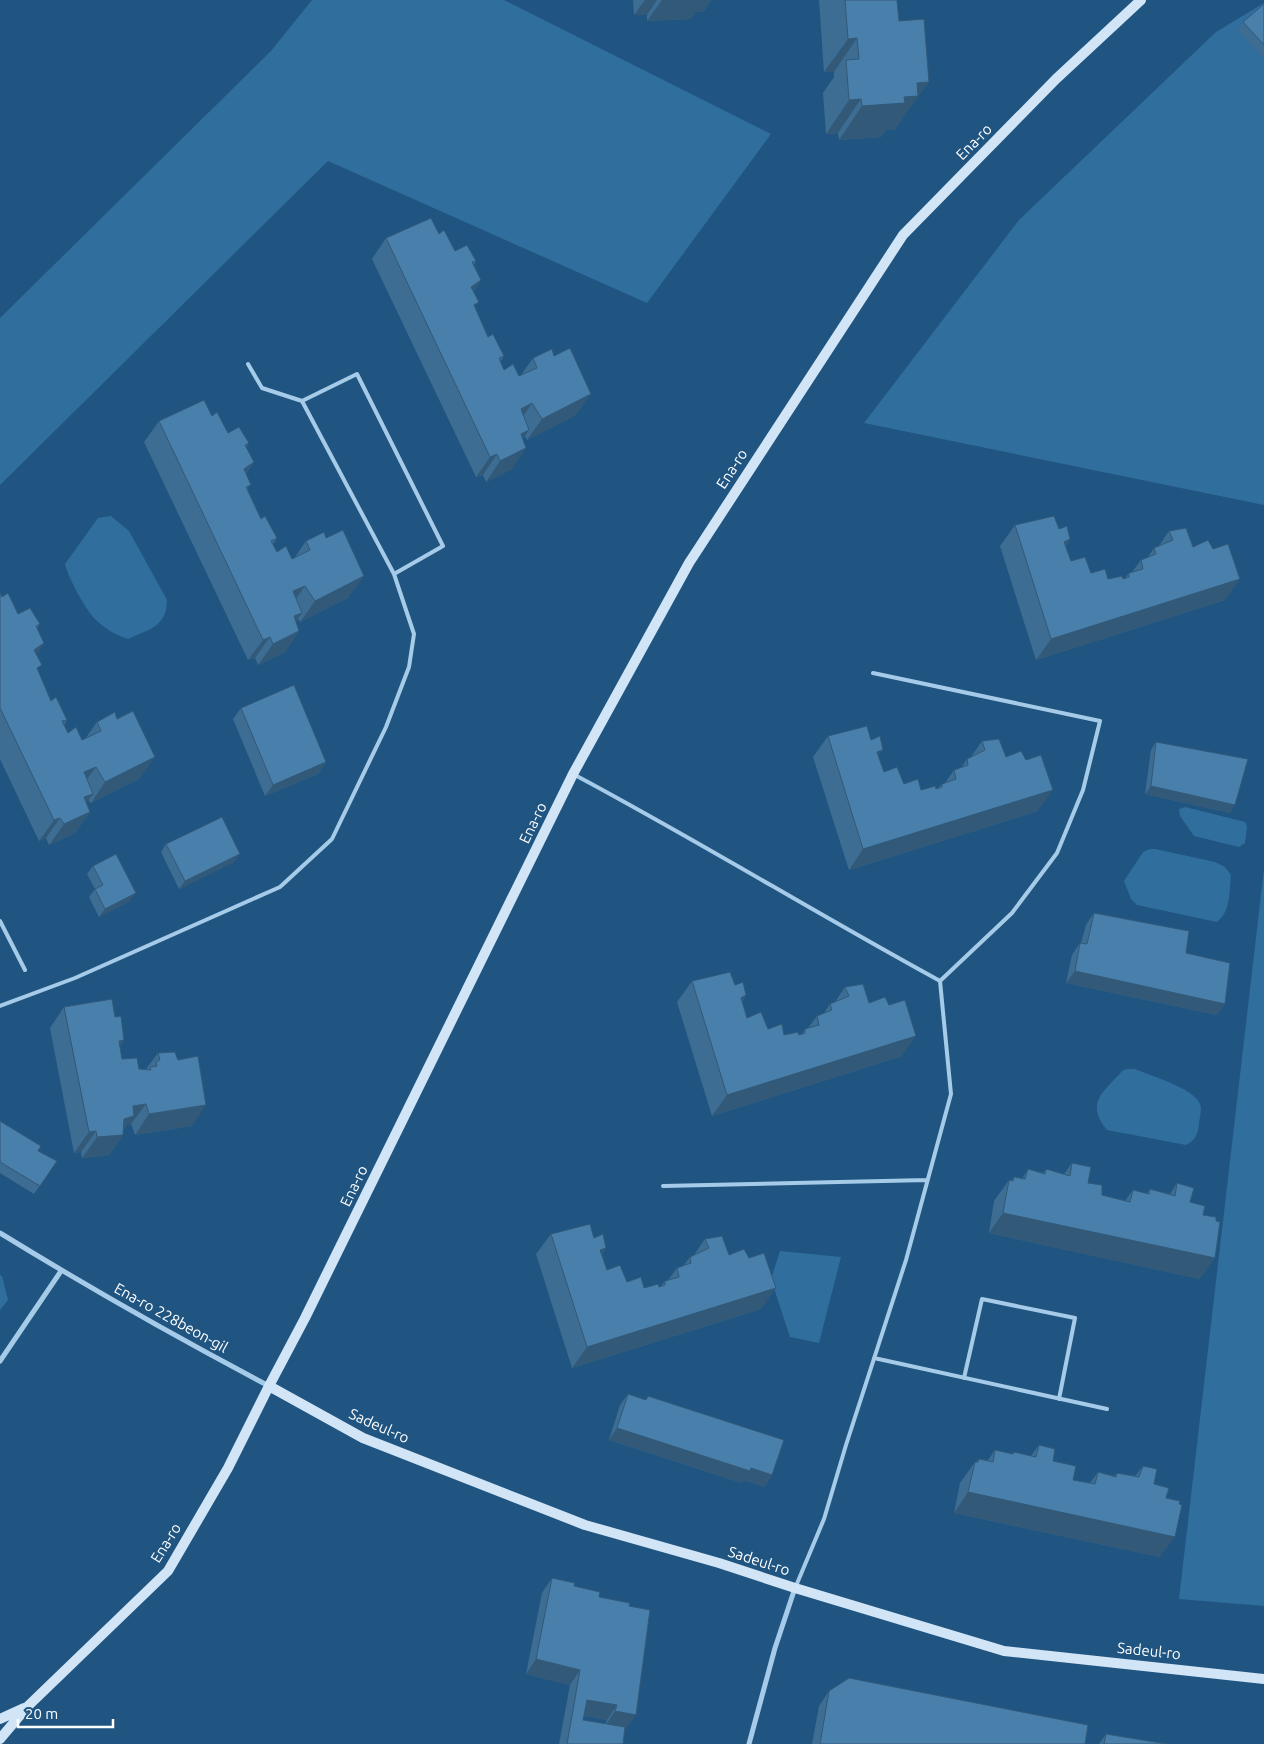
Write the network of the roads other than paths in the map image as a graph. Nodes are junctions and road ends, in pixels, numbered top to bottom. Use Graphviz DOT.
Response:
graph roads {
  1 [pos="1141,0"];
  2 [pos="248,364"];
  3 [pos="302,401"];
  4 [pos="394,574"];
  5 [pos="873,673"];
  6 [pos="573,774"];
  7 [pos="0,921"];
  8 [pos="25,970"];
  9 [pos="940,981"];
  10 [pos="0,1006"];
  11 [pos="928,1180"];
  12 [pos="663,1186"];
  13 [pos="0,1233"];
  14 [pos="62,1271"];
  15 [pos="874,1358"];
  16 [pos="0,1361"];
  17 [pos="964,1378"];
  18 [pos="269,1386"];
  19 [pos="1058,1399"];
  20 [pos="1106,1409"];
  21 [pos="795,1588"];
  22 [pos="1264,1679"];
  23 [pos="27,1707"];
  24 [pos="0,1719"];
  25 [pos="0,1739"];
  26 [pos="749,1744"];
  1 -- 6 [label="street, Ena-ro"];
  2 -- 3 [label="lane"];
  3 -- 4 [label="lane"];
  3 -- 4 [label="lane"];
  4 -- 10 [label="lane"];
  5 -- 9 [label="lane"];
  6 -- 9 [label="lane"];
  6 -- 18 [label="street, Ena-ro"];
  7 -- 8 [label="lane"];
  9 -- 11 [label="lane"];
  11 -- 12 [label="lane"];
  11 -- 15 [label="lane"];
  13 -- 14 [label="street, Ena-ro 228beon-gil"];
  14 -- 16 [label="street"];
  14 -- 18 [label="street, Ena-ro 228beon-gil"];
  15 -- 17 [label="lane"];
  15 -- 21 [label="lane"];
  17 -- 19 [label="lane"];
  17 -- 19 [label="lane"];
  18 -- 21 [label="street, Sadeul-ro"];
  18 -- 23 [label="street, Ena-ro"];
  19 -- 20 [label="lane"];
  21 -- 22 [label="street, Sadeul-ro"];
  21 -- 26 [label="street"];
  23 -- 24 [label="street, Ena-ro"];
  23 -- 25 [label="street, Ena-ro"];
}
